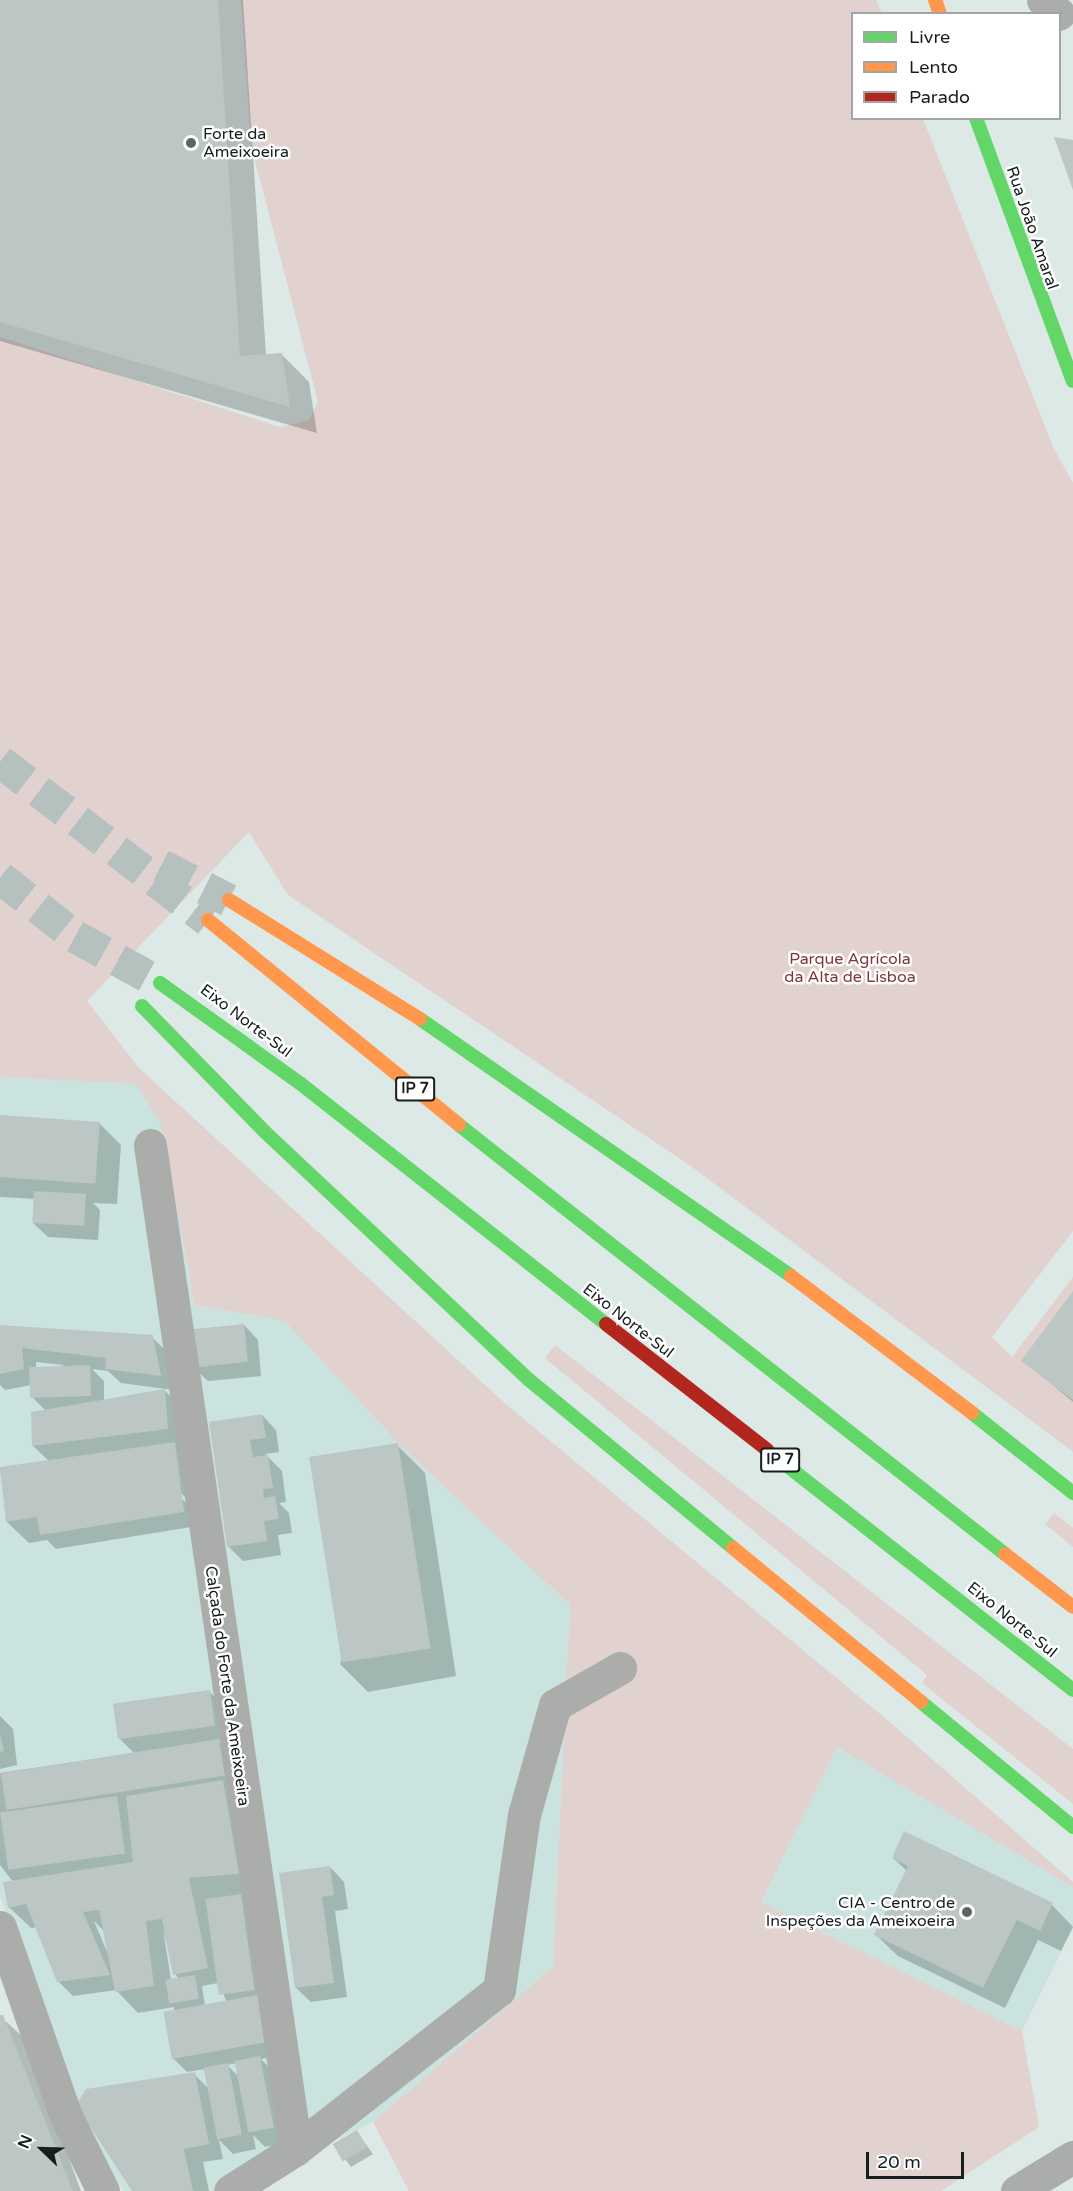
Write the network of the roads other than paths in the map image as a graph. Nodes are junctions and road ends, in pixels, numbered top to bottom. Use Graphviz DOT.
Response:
graph roads {
  1 [pos="1043,0"];
  2 [pos="1057,12"];
  3 [pos="1061,16"];
  4 [pos="1073,26"];
  5 [pos="977,120"];
  6 [pos="1073,381"];
  7 [pos="229,900"];
  8 [pos="208,920"];
  9 [pos="160,983"];
  10 [pos="142,1006"];
  11 [pos="150,1145"];
  12 [pos="1072,1492"];
  13 [pos="1073,1608"];
  14 [pos="620,1668"];
  15 [pos="1073,1690"];
  16 [pos="1073,1827"];
  17 [pos="0,1927"];
  18 [pos="296,2149"];
  19 [pos="1073,2157"];
  20 [pos="103,2191"];
  21 [pos="230,2191"];
  22 [pos="1017,2191"];
  1 -- 2 [label="street"];
  3 -- 4 [label="street"];
  5 -- 6 [label="main road, Rua João Amaral"];
  7 -- 12 [label="main road"];
  8 -- 13 [label="main road, IP 7"];
  9 -- 15 [label="main road, Eixo Norte-Sul / IP 7"];
  10 -- 16 [label="main road"];
  11 -- 18 [label="street, Calçada do Forte da Ameixoeira"];
  14 -- 18 [label="street"];
  17 -- 20 [label="street"];
  18 -- 21 [label="street"];
  19 -- 22 [label="street"];
}
